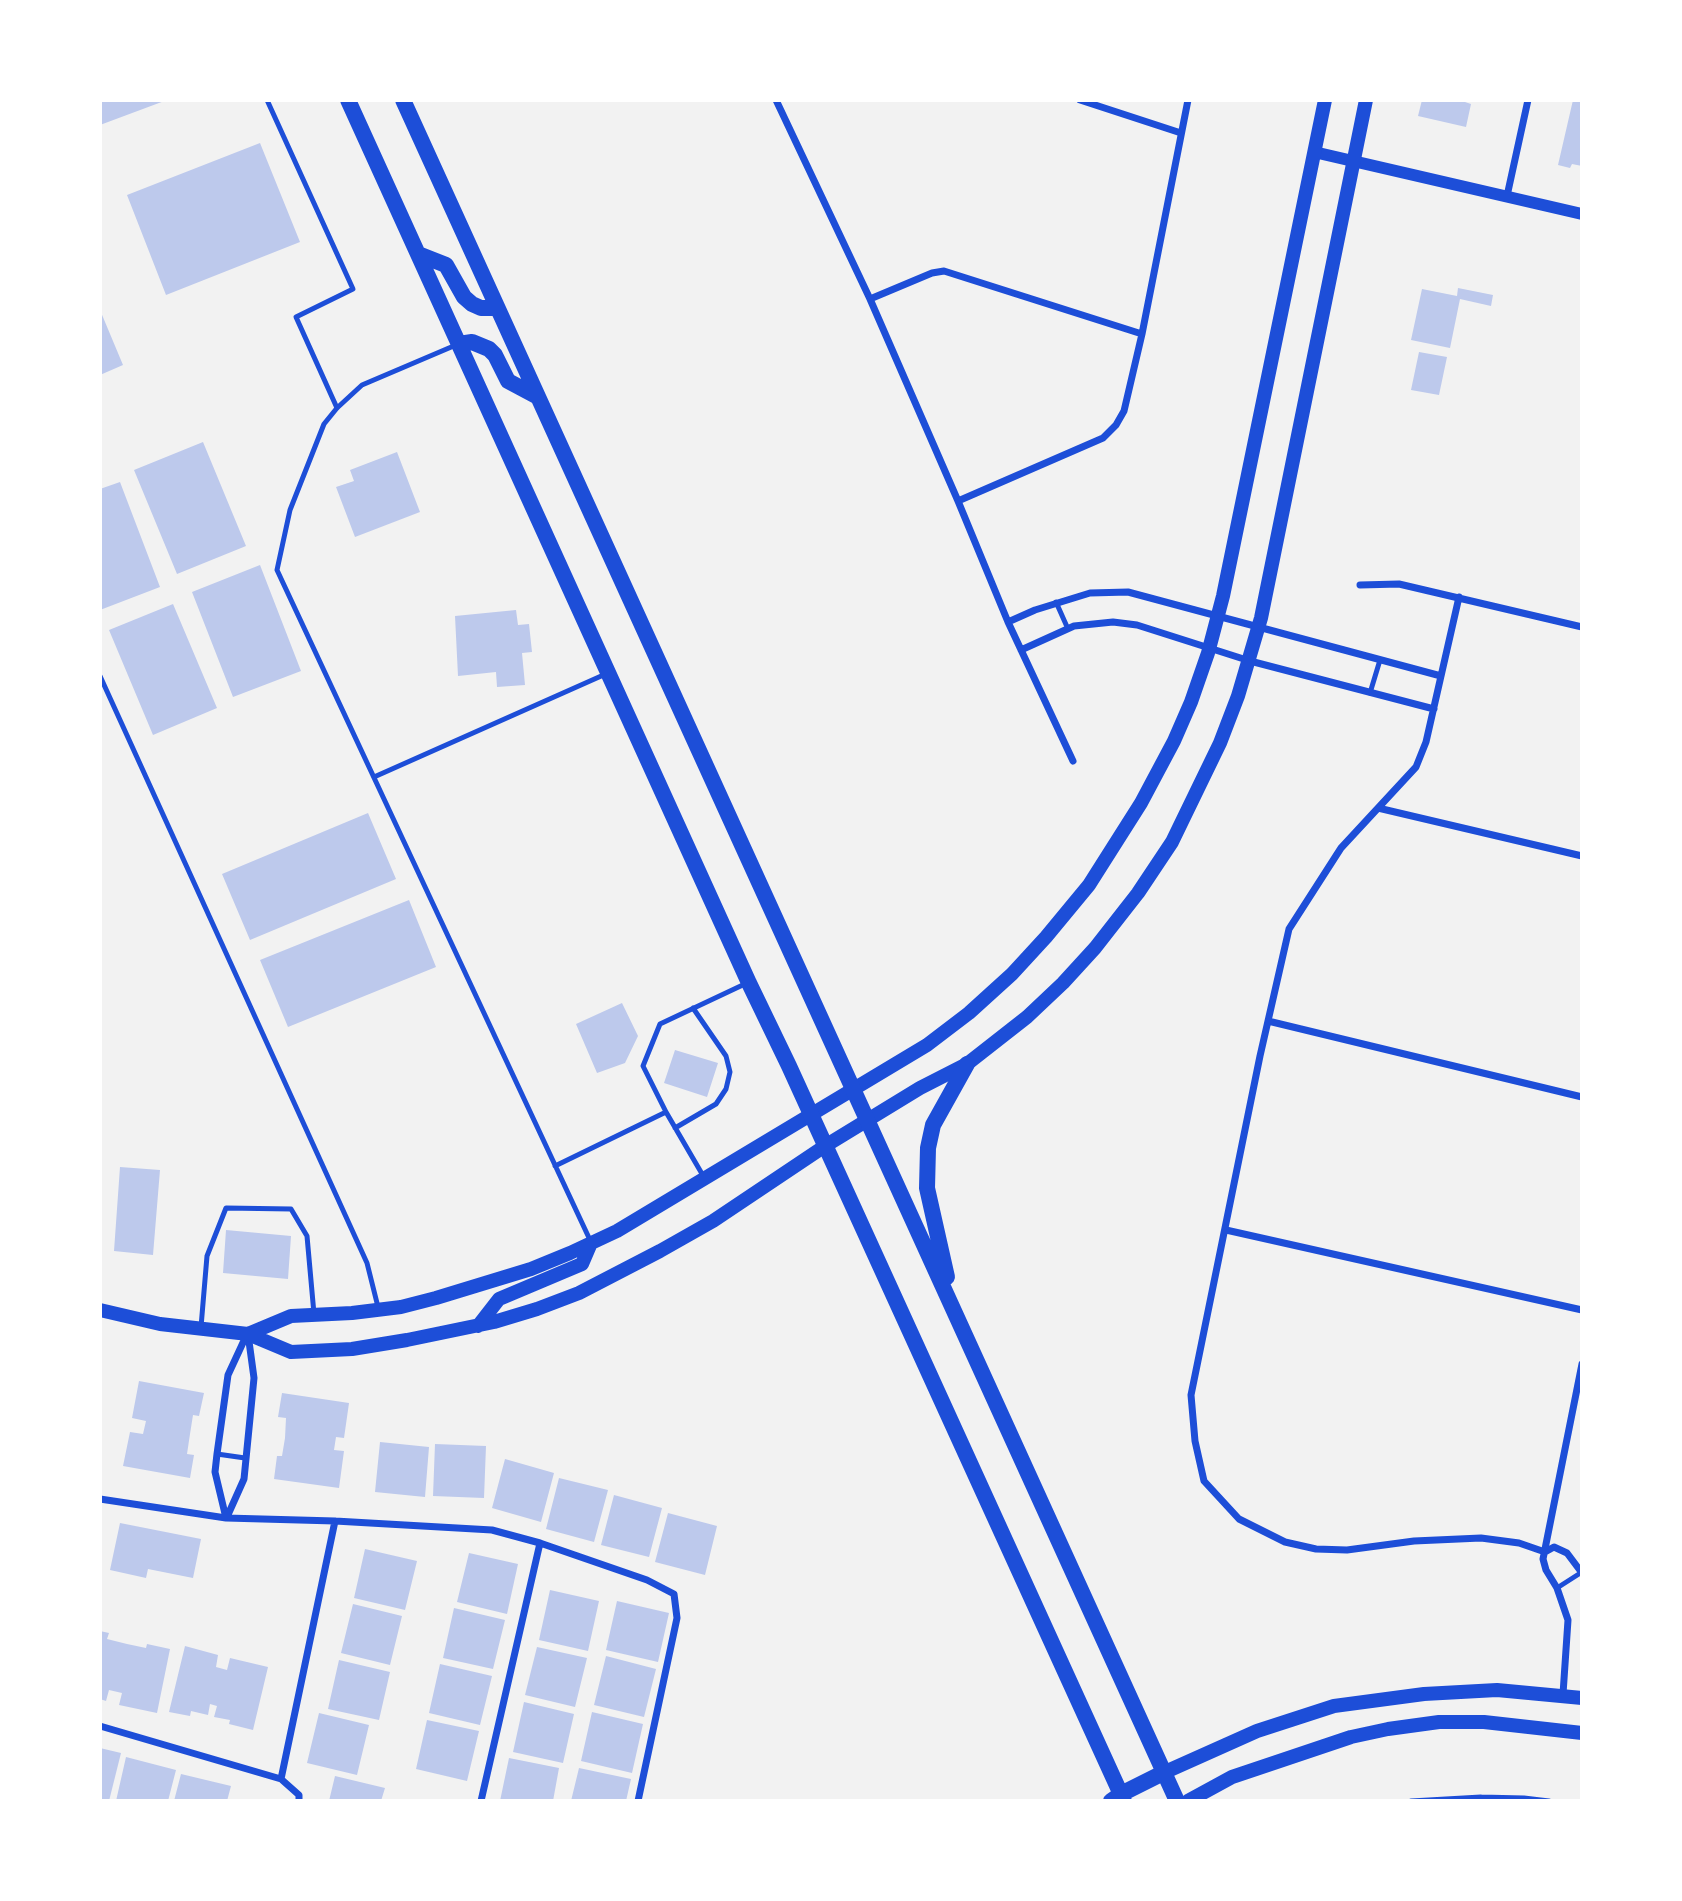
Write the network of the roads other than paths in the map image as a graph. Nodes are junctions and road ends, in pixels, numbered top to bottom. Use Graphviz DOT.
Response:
graph roads {
  1 [pos="267,100"];
  2 [pos="348,100"];
  3 [pos="403,100"];
  4 [pos="776,100"];
  5 [pos="1080,100"];
  6 [pos="1188,100"];
  7 [pos="1325,100"];
  8 [pos="1366,100"];
  9 [pos="1528,100"];
  10 [pos="1181,133"];
  11 [pos="1314,152"];
  12 [pos="1353,161"];
  13 [pos="1507,196"];
  14 [pos="1582,214"];
  15 [pos="418,254"];
  16 [pos="870,299"];
  17 [pos="497,308"];
  18 [pos="1142,334"];
  19 [pos="459,344"];
  20 [pos="538,397"];
  21 [pos="337,408"];
  22 [pos="958,501"];
  23 [pos="1360,585"];
  24 [pos="1459,597"];
  25 [pos="1056,602"];
  26 [pos="1217,615"];
  27 [pos="1008,622"];
  28 [pos="1582,627"];
  29 [pos="1258,628"];
  30 [pos="1068,629"];
  31 [pos="1209,648"];
  32 [pos="1021,650"];
  33 [pos="1380,660"];
  34 [pos="1250,661"];
  35 [pos="609,673"];
  36 [pos="100,676"];
  37 [pos="1441,676"];
  38 [pos="1370,692"];
  39 [pos="1434,709"];
  40 [pos="1073,761"];
  41 [pos="374,777"];
  42 [pos="1378,808"];
  43 [pos="1582,856"];
  44 [pos="748,983"];
  45 [pos="693,1008"];
  46 [pos="1268,1021"];
  47 [pos="967,1064"];
  48 [pos="853,1087"];
  49 [pos="1582,1097"];
  50 [pos="666,1112"];
  51 [pos="811,1114"];
  52 [pos="867,1120"];
  53 [pos="675,1128"];
  54 [pos="825,1146"];
  55 [pos="555,1166"];
  56 [pos="705,1180"];
  57 [pos="1226,1230"];
  58 [pos="592,1243"];
  59 [pos="954,1307"];
  60 [pos="100,1310"];
  61 [pos="378,1310"];
  62 [pos="1582,1310"];
  63 [pos="314,1315"];
  64 [pos="478,1326"];
  65 [pos="201,1330"];
  66 [pos="248,1334"];
  67 [pos="1582,1364"];
  68 [pos="217,1454"];
  69 [pos="245,1458"];
  70 [pos="100,1499"];
  71 [pos="226,1518"];
  72 [pos="335,1521"];
  73 [pos="540,1543"];
  74 [pos="1545,1552"];
  75 [pos="1582,1573"];
  76 [pos="1557,1588"];
  77 [pos="1563,1695"];
  78 [pos="1582,1698"];
  79 [pos="100,1726"];
  80 [pos="1582,1733"];
  81 [pos="1163,1773"];
  82 [pos="281,1779"];
  83 [pos="1119,1799"];
  84 [pos="1481,1799"];
  85 [pos="299,1801"];
  86 [pos="481,1801"];
  87 [pos="638,1801"];
  88 [pos="1177,1801"];
  89 [pos="1188,1801"];
  90 [pos="1412,1801"];
  91 [pos="1549,1801"];
  1 -- 21 [label="lane"];
  2 -- 15 [label="main road"];
  3 -- 17 [label="main road"];
  4 -- 16 [label="street"];
  5 -- 10 [label="street"];
  6 -- 10 [label="street"];
  7 -- 11 [label="main road"];
  8 -- 12 [label="main road"];
  9 -- 13 [label="street"];
  10 -- 18 [label="street"];
  11 -- 12 [label="street"];
  11 -- 26 [label="main road"];
  12 -- 13 [label="street"];
  12 -- 29 [label="main road"];
  13 -- 14 [label="street"];
  15 -- 17 [label="main road"];
  15 -- 19 [label="main road"];
  16 -- 18 [label="street"];
  16 -- 22 [label="street"];
  17 -- 20 [label="main road"];
  18 -- 22 [label="street"];
  19 -- 20 [label="main road"];
  19 -- 21 [label="lane"];
  19 -- 35 [label="main road"];
  20 -- 48 [label="main road"];
  21 -- 41 [label="lane"];
  22 -- 27 [label="street"];
  23 -- 24 [label="street"];
  24 -- 28 [label="street"];
  24 -- 37 [label="street"];
  25 -- 26 [label="street"];
  25 -- 27 [label="street"];
  25 -- 30 [label="lane"];
  26 -- 29 [label="street"];
  26 -- 31 [label="main road"];
  27 -- 32 [label="street"];
  29 -- 33 [label="street"];
  29 -- 34 [label="main road"];
  30 -- 31 [label="street"];
  30 -- 32 [label="street"];
  31 -- 34 [label="street"];
  31 -- 48 [label="main road"];
  32 -- 40 [label="street"];
  33 -- 37 [label="street"];
  33 -- 38 [label="lane"];
  34 -- 38 [label="street"];
  34 -- 47 [label="main road"];
  35 -- 41 [label="lane"];
  35 -- 44 [label="main road"];
  36 -- 61 [label="lane"];
  37 -- 39 [label="street"];
  38 -- 39 [label="street"];
  39 -- 42 [label="street"];
  41 -- 55 [label="lane"];
  42 -- 43 [label="street"];
  42 -- 46 [label="street"];
  44 -- 45 [label="lane"];
  44 -- 51 [label="main road"];
  45 -- 50 [label="lane"];
  45 -- 53 [label="lane"];
  46 -- 49 [label="street"];
  46 -- 57 [label="street"];
  47 -- 52 [label="main road"];
  47 -- 59 [label="main road"];
  48 -- 51 [label="main road"];
  48 -- 52 [label="main road"];
  50 -- 53 [label="lane"];
  50 -- 55 [label="lane"];
  51 -- 54 [label="main road"];
  51 -- 56 [label="main road"];
  52 -- 54 [label="main road"];
  52 -- 59 [label="main road"];
  53 -- 56 [label="lane"];
  54 -- 64 [label="main road"];
  54 -- 83 [label="main road"];
  55 -- 58 [label="lane"];
  56 -- 58 [label="main road"];
  57 -- 62 [label="street"];
  57 -- 74 [label="street"];
  58 -- 61 [label="main road"];
  58 -- 64 [label="main road"];
  59 -- 81 [label="main road"];
  60 -- 65 [label="main road"];
  61 -- 63 [label="main road"];
  63 -- 65 [label="lane"];
  63 -- 66 [label="main road"];
  64 -- 66 [label="main road"];
  65 -- 66 [label="main road"];
  66 -- 68 [label="street"];
  66 -- 69 [label="street"];
  67 -- 74 [label="street"];
  68 -- 69 [label="lane"];
  68 -- 71 [label="street"];
  69 -- 71 [label="street"];
  70 -- 71 [label="street"];
  71 -- 72 [label="street"];
  72 -- 73 [label="street"];
  72 -- 82 [label="street"];
  73 -- 86 [label="street"];
  73 -- 87 [label="street"];
  74 -- 75 [label="street"];
  74 -- 76 [label="street"];
  75 -- 76 [label="lane"];
  76 -- 77 [label="street"];
  77 -- 78 [label="main road"];
  77 -- 81 [label="main road"];
  79 -- 82 [label="street"];
  80 -- 89 [label="main road"];
  81 -- 83 [label="main road"];
  81 -- 88 [label="main road"];
  82 -- 85 [label="street"];
  84 -- 90 [label="lane"];
  84 -- 91 [label="lane"];
}
